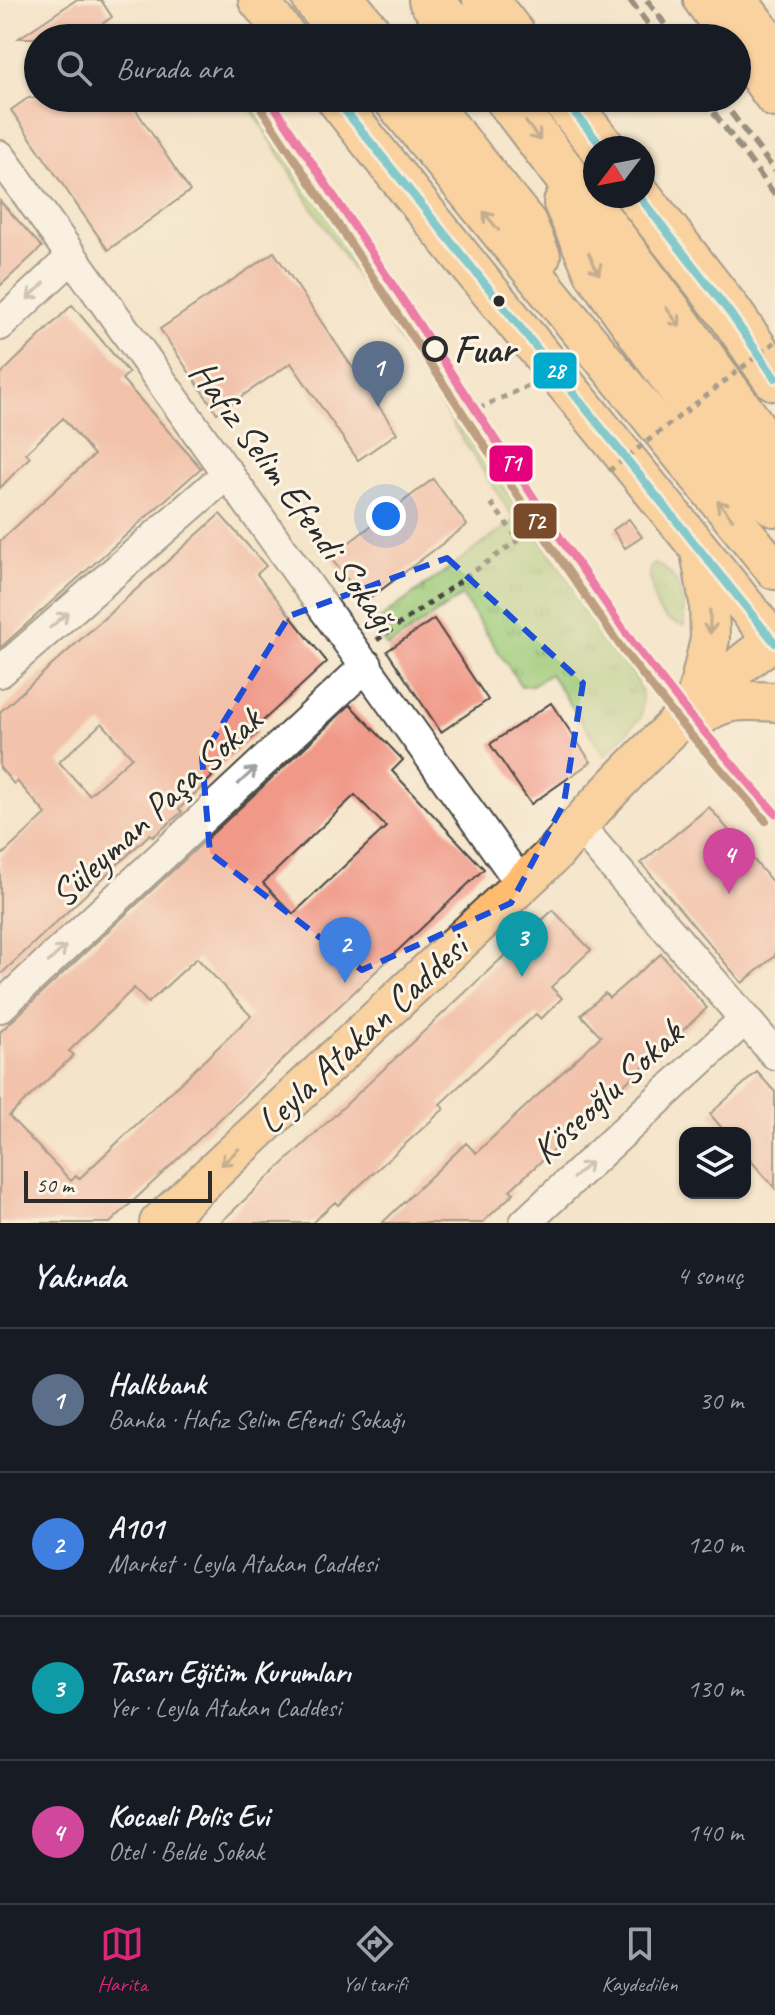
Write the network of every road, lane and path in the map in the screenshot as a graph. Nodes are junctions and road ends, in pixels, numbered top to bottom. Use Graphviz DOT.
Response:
graph roads {
  1 [pos="258,0"];
  2 [pos="312,0"];
  3 [pos="346,0"];
  4 [pos="431,0"];
  5 [pos="485,0"];
  6 [pos="498,0"];
  7 [pos="703,0"];
  8 [pos="738,0"];
  9 [pos="764,0"];
  10 [pos="775,15"];
  11 [pos="277,24"];
  12 [pos="331,24"];
  13 [pos="366,24"];
  14 [pos="450,24"];
  15 [pos="504,24"];
  16 [pos="515,24"];
  17 [pos="721,24"];
  18 [pos="775,50"];
  19 [pos="751,65"];
  20 [pos="775,98"];
  21 [pos="346,112"];
  22 [pos="402,112"];
  23 [pos="437,112"];
  24 [pos="518,112"];
  25 [pos="0,156"];
  26 [pos="559,165"];
  27 [pos="648,208"];
  28 [pos="72,257"];
  29 [pos="565,310"];
  30 [pos="0,325"];
  31 [pos="775,342"];
  32 [pos="775,378"];
  33 [pos="537,393"];
  34 [pos="609,458"];
  35 [pos="775,458"];
  36 [pos="609,471"];
  37 [pos="619,471"];
  38 [pos="228,473"];
  39 [pos="491,503"];
  40 [pos="775,504"];
  41 [pos="538,526"];
  42 [pos="519,540"];
  43 [pos="699,545"];
  44 [pos="775,570"];
  45 [pos="774,642"];
  46 [pos="370,654"];
  47 [pos="0,672"];
  48 [pos="775,702"];
  49 [pos="688,712"];
  50 [pos="581,828"];
  51 [pos="522,885"];
  52 [pos="0,1007"];
  53 [pos="744,1020"];
  54 [pos="775,1054"];
  55 [pos="159,1223"];
  56 [pos="525,1223"];
  1 -- 11 [label="main road"];
  2 -- 12 [label="main road"];
  3 -- 13 [label="main road"];
  4 -- 14 [label="highway"];
  5 -- 15 [label="highway"];
  6 -- 16 [label="highway"];
  7 -- 17 [label="main road"];
  8 -- 18 [label="main road"];
  9 -- 10 [label="main road"];
  19 -- 20 [label="main road"];
  21 -- 43 [label="main road"];
  29 -- 22 [label="main road, one-way"];
  23 -- 29 [label="main road"];
  24 -- 26 [label="highway, one-way"];
  25 -- 28 [label="street, Hafız Selim Efendi Sokağı"];
  26 -- 35 [label="highway, one-way"];
  26 -- 40 [label="highway, one-way"];
  27 -- 32 [label="highway"];
  28 -- 30 [label="street, one-way"];
  28 -- 38 [label="street, Hafız Selim Efendi Sokağı"];
  44 -- 29 [label="main road, one-way"];
  31 -- 36 [label="path, bridge"];
  33 -- 41 [label="path"];
  34 -- 37 [label="path"];
  38 -- 46 [label="street, Hafız Selim Efendi Sokağı"];
  47 -- 38 [label="street, one-way"];
  39 -- 42 [label="path"];
  41 -- 42 [label="path"];
  41 -- 49 [label="path"];
  42 -- 46 [label="path"];
  43 -- 45 [label="main road"];
  43 -- 49 [label="main road, one-way"];
  45 -- 49 [label="main road, Leyla Atakan Caddesi"];
  46 -- 51 [label="street, Hafız Selim Efendi Sokağı"];
  52 -- 46 [label="street, Süleyman Paşa Sokak, one-way"];
  48 -- 50 [label="main road"];
  49 -- 50 [label="main road, Leyla Atakan Caddesi"];
  50 -- 51 [label="main road, Leyla Atakan Caddesi"];
  50 -- 53 [label="street"];
  51 -- 55 [label="main road, Leyla Atakan Caddesi, one-way"];
  53 -- 54 [label="street"];
  56 -- 53 [label="street, Köseoğlu Sokak, one-way"];
}
